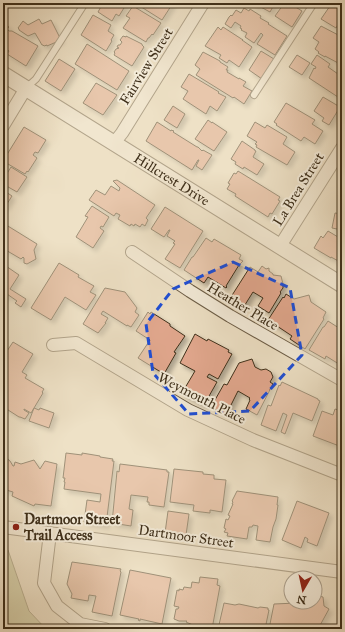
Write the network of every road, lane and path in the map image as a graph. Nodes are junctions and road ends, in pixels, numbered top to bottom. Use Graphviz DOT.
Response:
graph roads {
  1 [pos="85,3"];
  2 [pos="203,3"];
  3 [pos="314,3"];
  4 [pos="3,74"];
  5 [pos="26,88"];
  6 [pos="254,95"];
  7 [pos="3,126"];
  8 [pos="114,143"];
  9 [pos="342,148"];
  10 [pos="280,246"];
  11 [pos="132,252"];
  12 [pos="342,285"];
  13 [pos="53,346"];
  14 [pos="342,380"];
  15 [pos="342,475"];
  16 [pos="3,527"];
  17 [pos="50,533"];
  18 [pos="342,572"];
  19 [pos="105,629"];
  1 -- 5 [label="lane"];
  2 -- 8 [label="street, Fairview Street"];
  3 -- 6 [label="lane"];
  4 -- 5 [label="street, Hillcrest Drive"];
  5 -- 7 [label="street"];
  5 -- 8 [label="street, Hillcrest Drive"];
  8 -- 10 [label="street, Hillcrest Drive"];
  9 -- 10 [label="street, La Brea Street"];
  10 -- 12 [label="street, Hillcrest Drive"];
  11 -- 14 [label="street, Heather Place"];
  13 -- 15 [label="street, Weymouth Place"];
  16 -- 17 [label="street, Dartmoor Street"];
  17 -- 18 [label="street, Dartmoor Street"];
  17 -- 19 [label="street"];
}
